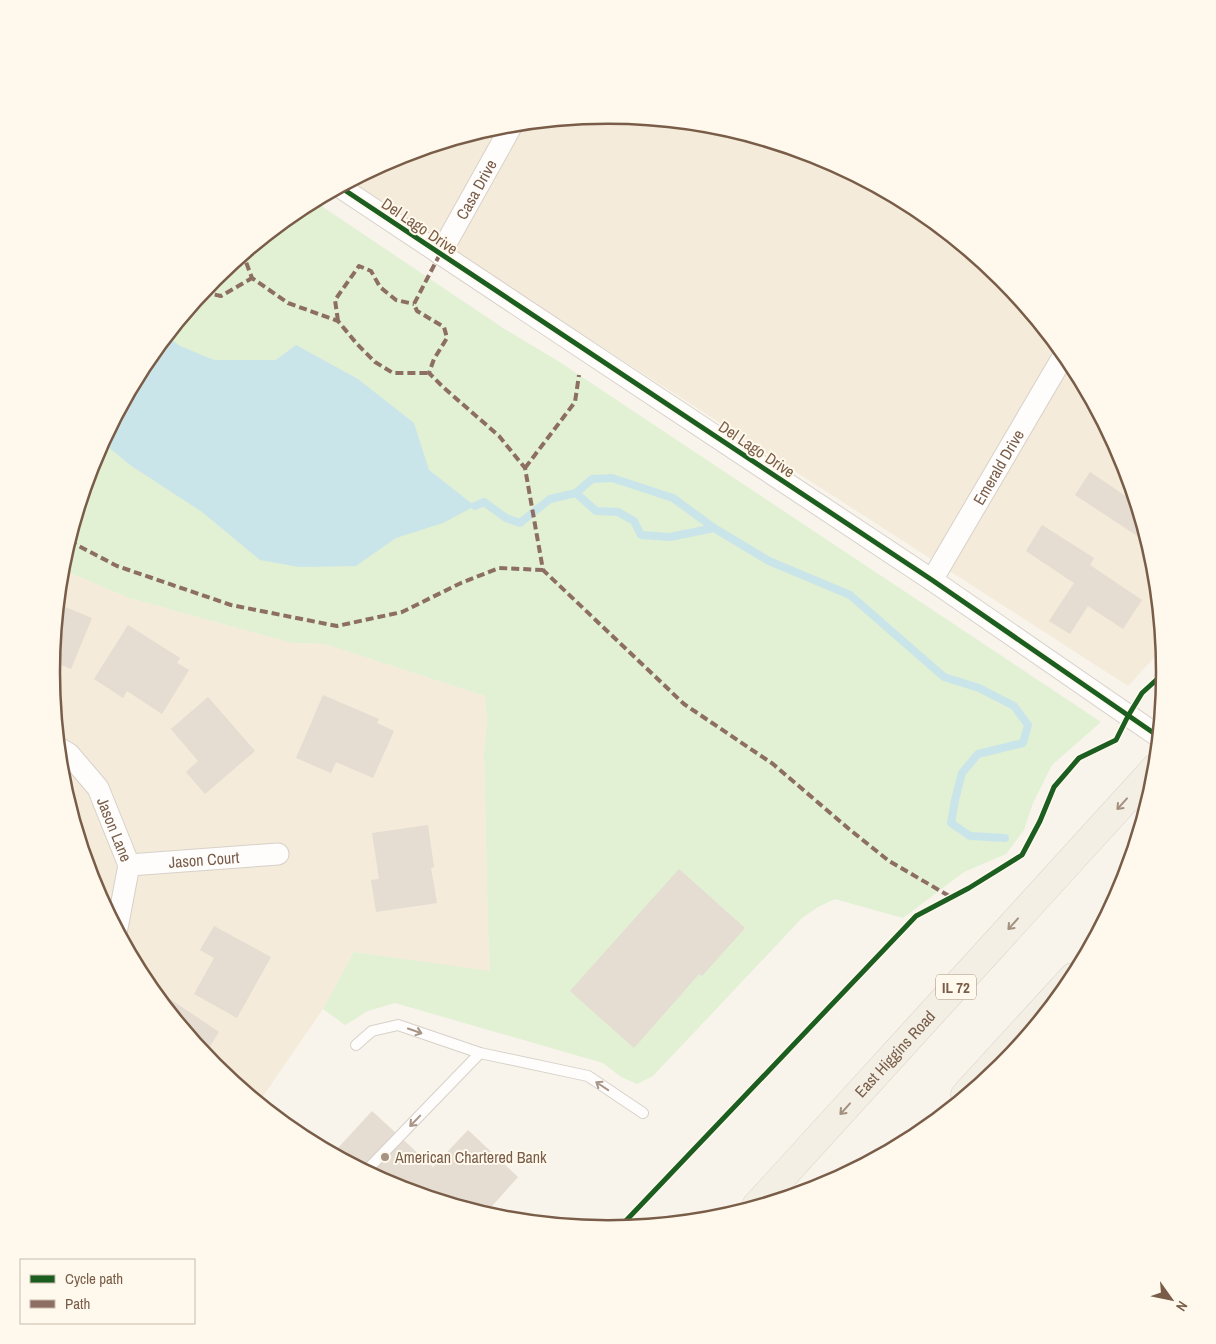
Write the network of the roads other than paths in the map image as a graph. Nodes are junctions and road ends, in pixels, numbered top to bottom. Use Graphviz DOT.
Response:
graph roads {
  1 [pos="507,134"];
  2 [pos="346,191"];
  3 [pos="440,254"];
  4 [pos="1060,362"];
  5 [pos="932,580"];
  6 [pos="1152,732"];
  7 [pos="66,752"];
  8 [pos="1145,779"];
  9 [pos="278,854"];
  10 [pos="129,865"];
  11 [pos="119,918"];
  12 [pos="356,1045"];
  13 [pos="480,1053"];
  14 [pos="643,1113"];
  15 [pos="371,1165"];
  16 [pos="764,1197"];
  1 -- 3 [label="street, Casa Drive"];
  2 -- 3 [label="street, Del Lago Drive"];
  3 -- 5 [label="street, Del Lago Drive"];
  4 -- 5 [label="street, Emerald Drive"];
  5 -- 6 [label="street, Del Lago Drive"];
  7 -- 10 [label="street, Jason Lane"];
  8 -- 16 [label="main road, East Higgins Road / IL 72, one-way"];
  9 -- 10 [label="street, Jason Court"];
  10 -- 11 [label="street, Jason Lane"];
  12 -- 13 [label="lane, one-way"];
  14 -- 13 [label="lane, one-way"];
  13 -- 15 [label="lane, one-way"];
}
